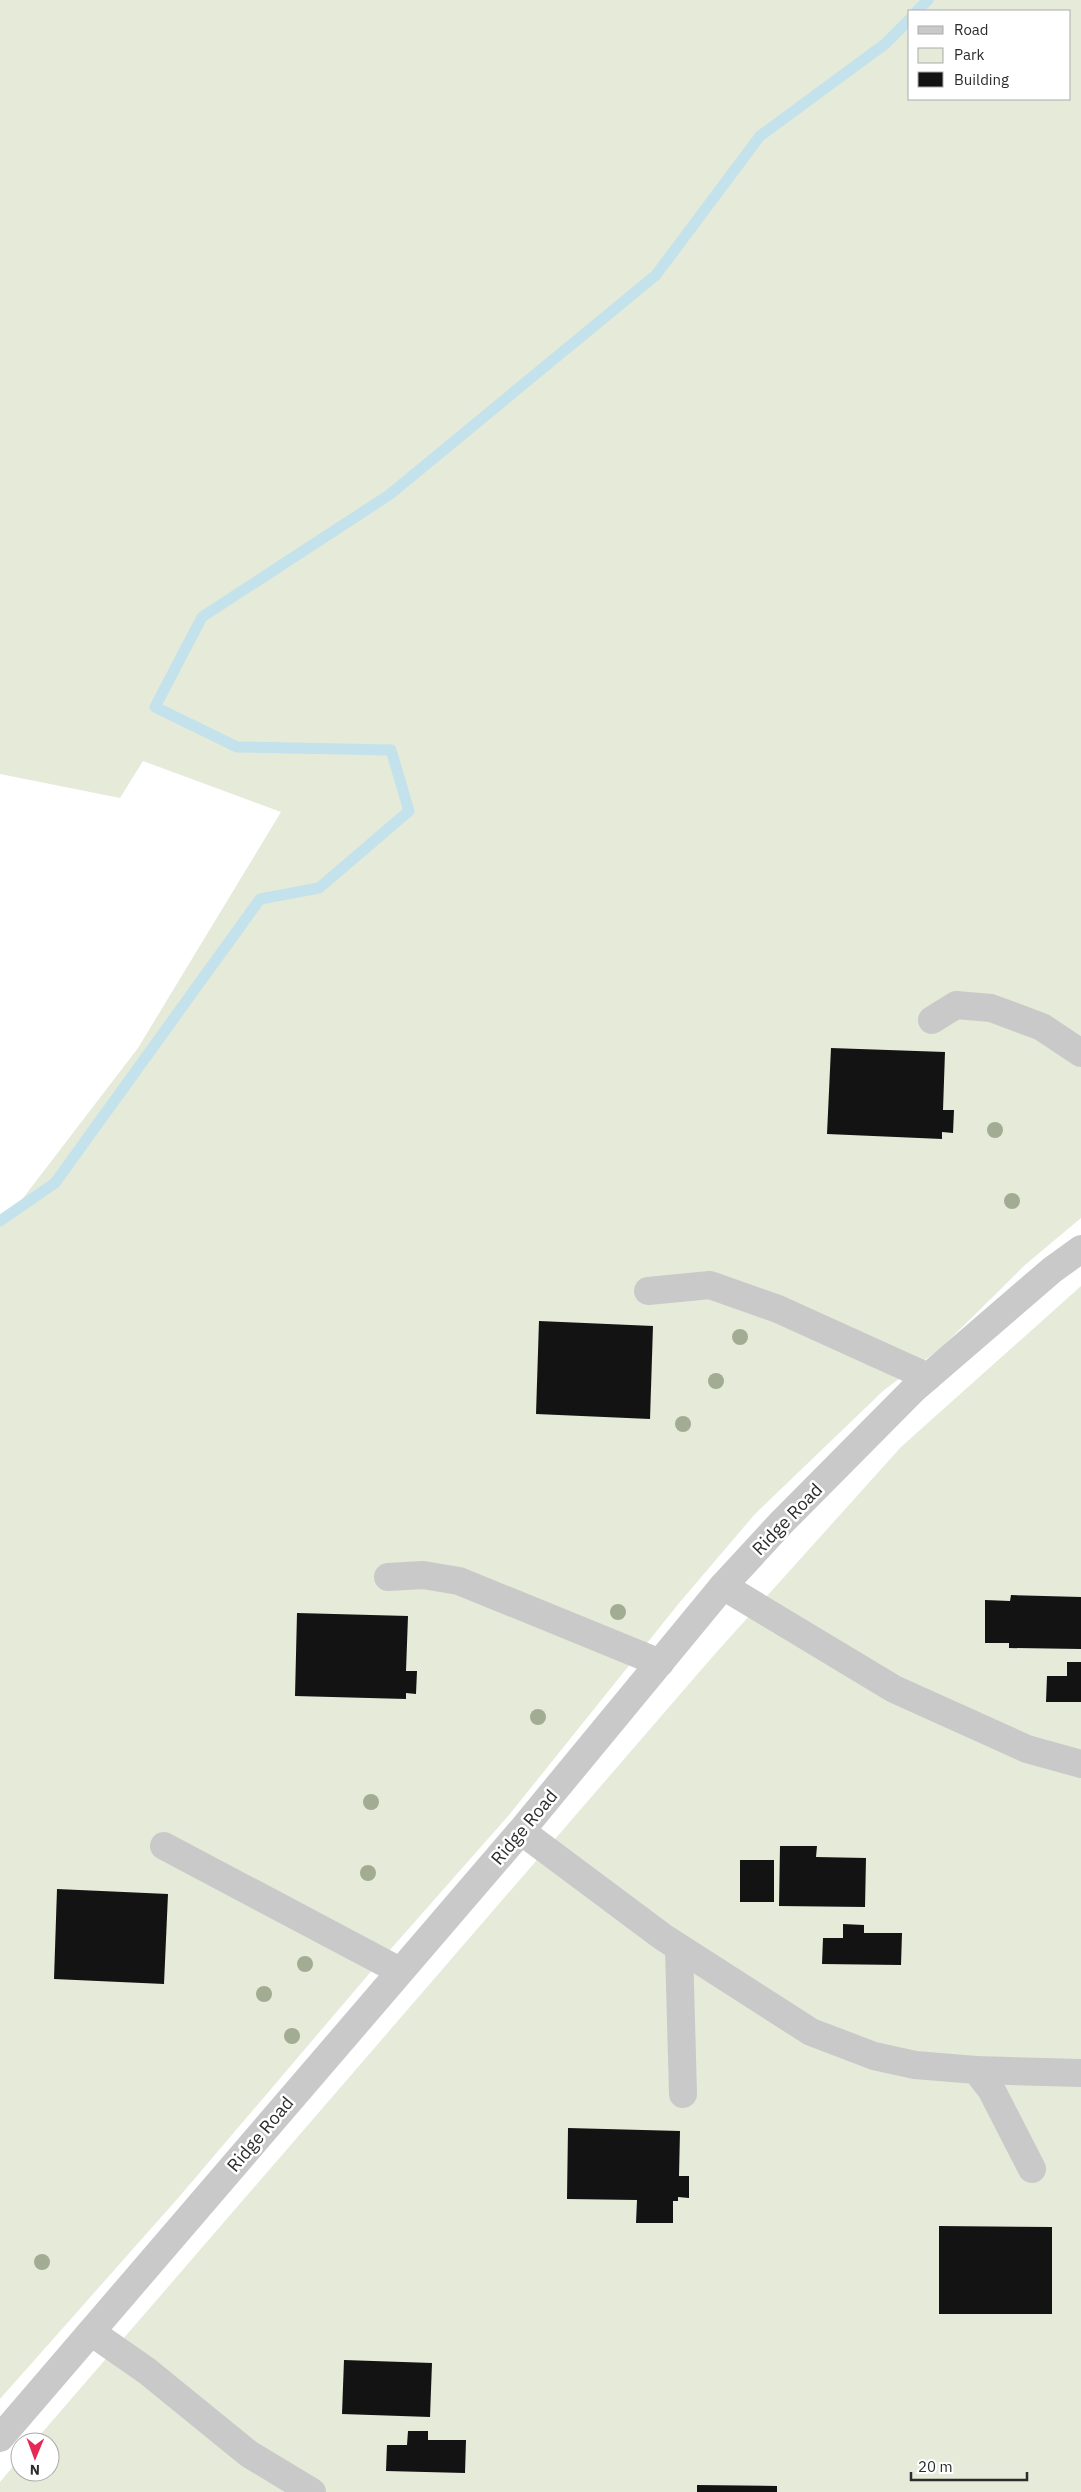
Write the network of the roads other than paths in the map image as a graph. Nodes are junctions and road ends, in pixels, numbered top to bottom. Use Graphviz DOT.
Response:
graph roads {
  1 [pos="932,1020"];
  2 [pos="1081,1053"];
  3 [pos="1081,1249"];
  4 [pos="648,1291"];
  5 [pos="928,1377"];
  6 [pos="388,1577"];
  7 [pos="723,1586"];
  8 [pos="660,1663"];
  9 [pos="1081,1764"];
  10 [pos="521,1831"];
  11 [pos="164,1846"];
  12 [pos="679,1948"];
  13 [pos="400,1971"];
  14 [pos="976,2070"];
  15 [pos="1081,2073"];
  16 [pos="683,2094"];
  17 [pos="1032,2169"];
  18 [pos="91,2332"];
  19 [pos="0,2438"];
  20 [pos="312,2492"];
  1 -- 2 [label="street"];
  3 -- 5 [label="street, Ridge Road"];
  4 -- 5 [label="street"];
  5 -- 7 [label="street, Ridge Road"];
  6 -- 8 [label="street"];
  7 -- 8 [label="street, Ridge Road"];
  7 -- 9 [label="street"];
  8 -- 10 [label="street, Ridge Road"];
  10 -- 12 [label="street"];
  10 -- 13 [label="street, Ridge Road"];
  11 -- 13 [label="street"];
  12 -- 14 [label="street"];
  12 -- 16 [label="street"];
  13 -- 18 [label="street, Ridge Road"];
  14 -- 15 [label="street"];
  14 -- 17 [label="street"];
  18 -- 19 [label="street, Ridge Road"];
  18 -- 20 [label="street"];
}
